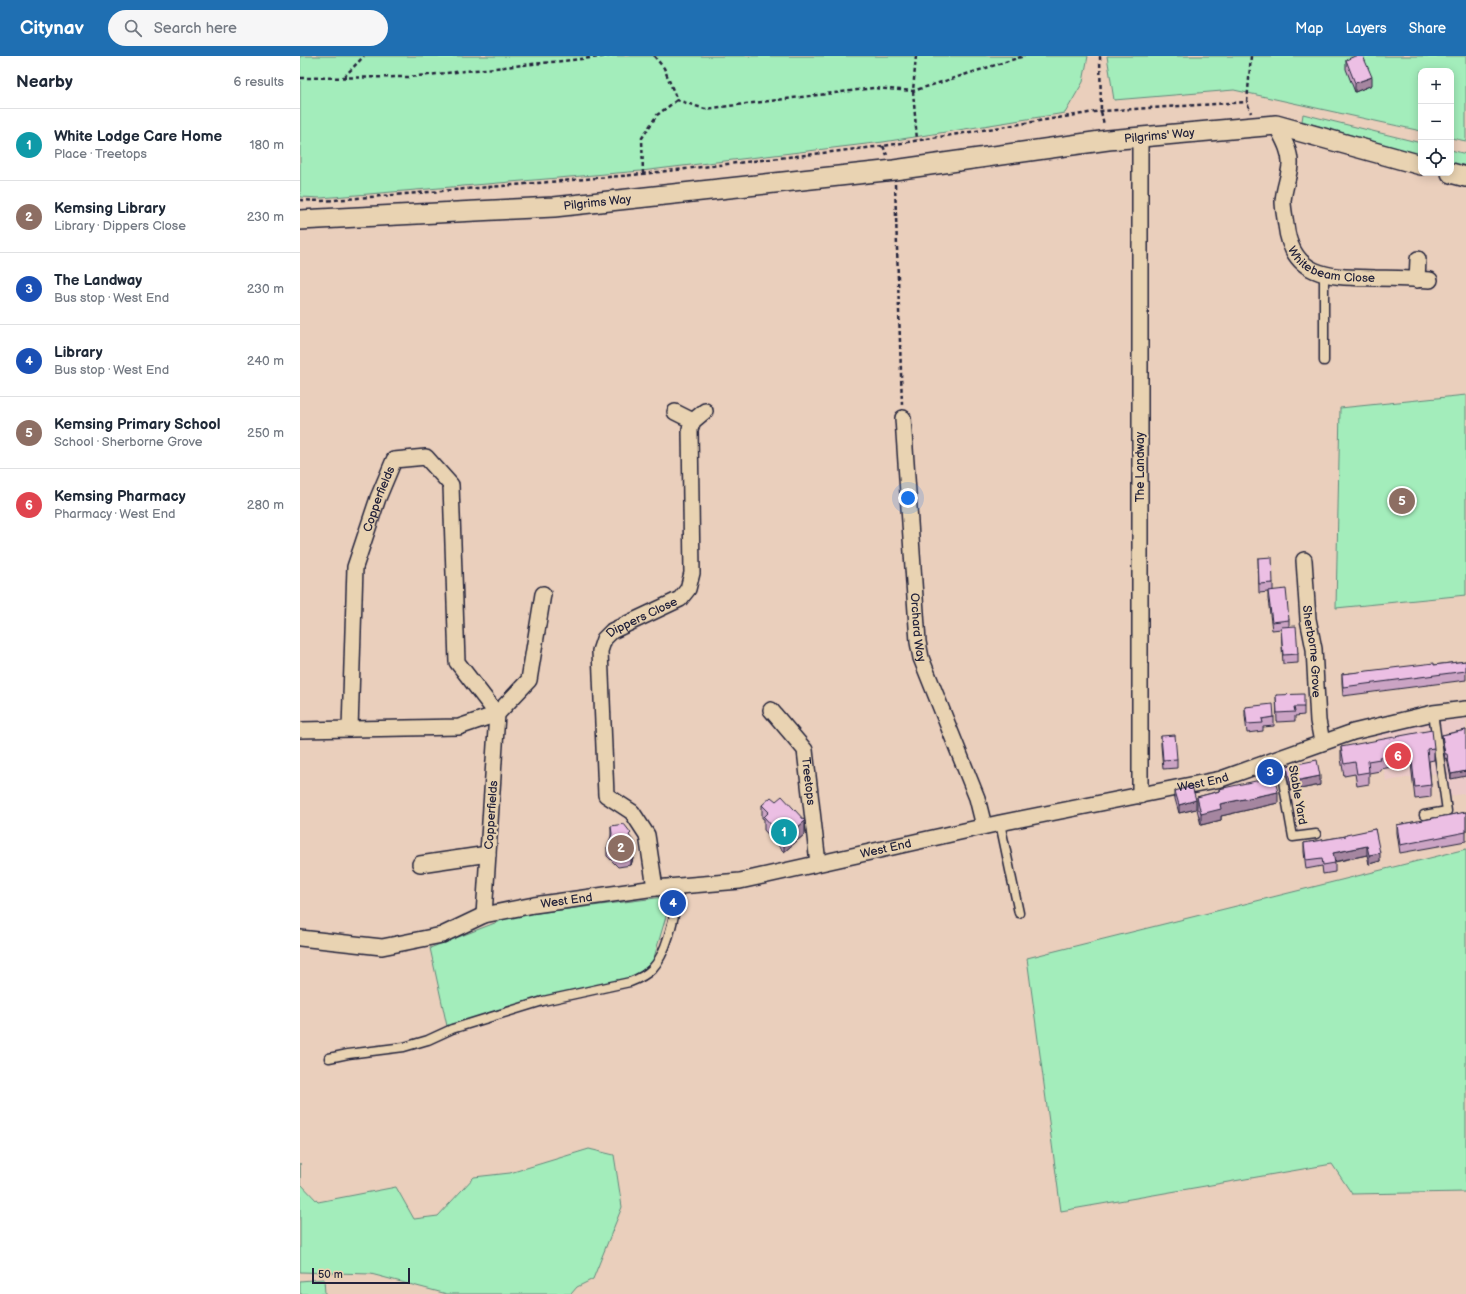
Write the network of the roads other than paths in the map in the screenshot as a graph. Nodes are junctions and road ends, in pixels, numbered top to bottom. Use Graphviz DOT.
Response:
graph roads {
  1 [pos="1276,125"];
  2 [pos="1140,137"];
  3 [pos="1418,163"];
  4 [pos="894,170"];
  5 [pos="1454,174"];
  6 [pos="1466,177"];
  7 [pos="300,220"];
  8 [pos="1418,259"];
  9 [pos="1324,275"];
  10 [pos="1324,361"];
  11 [pos="705,411"];
  12 [pos="676,412"];
  13 [pos="903,418"];
  14 [pos="693,421"];
  15 [pos="1304,560"];
  16 [pos="543,594"];
  17 [pos="1466,709"];
  18 [pos="771,710"];
  19 [pos="1433,713"];
  20 [pos="497,714"];
  21 [pos="350,729"];
  22 [pos="300,730"];
  23 [pos="1322,742"];
  24 [pos="1280,759"];
  25 [pos="1140,796"];
  26 [pos="1424,815"];
  27 [pos="1000,823"];
  28 [pos="984,826"];
  29 [pos="1316,834"];
  30 [pos="488,854"];
  31 [pos="818,863"];
  32 [pos="420,864"];
  33 [pos="680,886"];
  34 [pos="654,888"];
  35 [pos="1019,913"];
  36 [pos="484,915"];
  37 [pos="300,938"];
  38 [pos="329,1058"];
  1 -- 2 [label="street, Pilgrims' Way"];
  1 -- 3 [label="street, Pilgrims' Way"];
  1 -- 9 [label="street, Whitebeam Close"];
  2 -- 4 [label="street, Pilgrims' Way"];
  2 -- 25 [label="street, The Landway"];
  4 -- 7 [label="street, Pilgrims Way"];
  5 -- 6 [label="street"];
  8 -- 9 [label="street, Whitebeam Close"];
  9 -- 10 [label="lane"];
  11 -- 14 [label="street"];
  12 -- 14 [label="street"];
  13 -- 28 [label="street, Orchard Way"];
  14 -- 34 [label="street, Dippers Close"];
  15 -- 23 [label="street, Sherborne Grove"];
  16 -- 20 [label="street"];
  17 -- 19 [label="street, West End"];
  18 -- 31 [label="street, Treetops"];
  19 -- 23 [label="street, West End"];
  19 -- 26 [label="lane"];
  20 -- 21 [label="street"];
  20 -- 21 [label="street, Copperfields"];
  20 -- 30 [label="street, Copperfields"];
  21 -- 22 [label="street"];
  23 -- 24 [label="street, West End"];
  24 -- 25 [label="street, West End"];
  24 -- 29 [label="lane, Stable Yard"];
  25 -- 27 [label="street, West End"];
  27 -- 28 [label="street, West End"];
  27 -- 35 [label="lane"];
  28 -- 31 [label="street, West End"];
  30 -- 32 [label="street"];
  30 -- 36 [label="street, Copperfields"];
  31 -- 33 [label="street, West End"];
  33 -- 34 [label="street, West End"];
  33 -- 38 [label="lane"];
  34 -- 36 [label="street, West End"];
  36 -- 37 [label="street, West End"];
}
